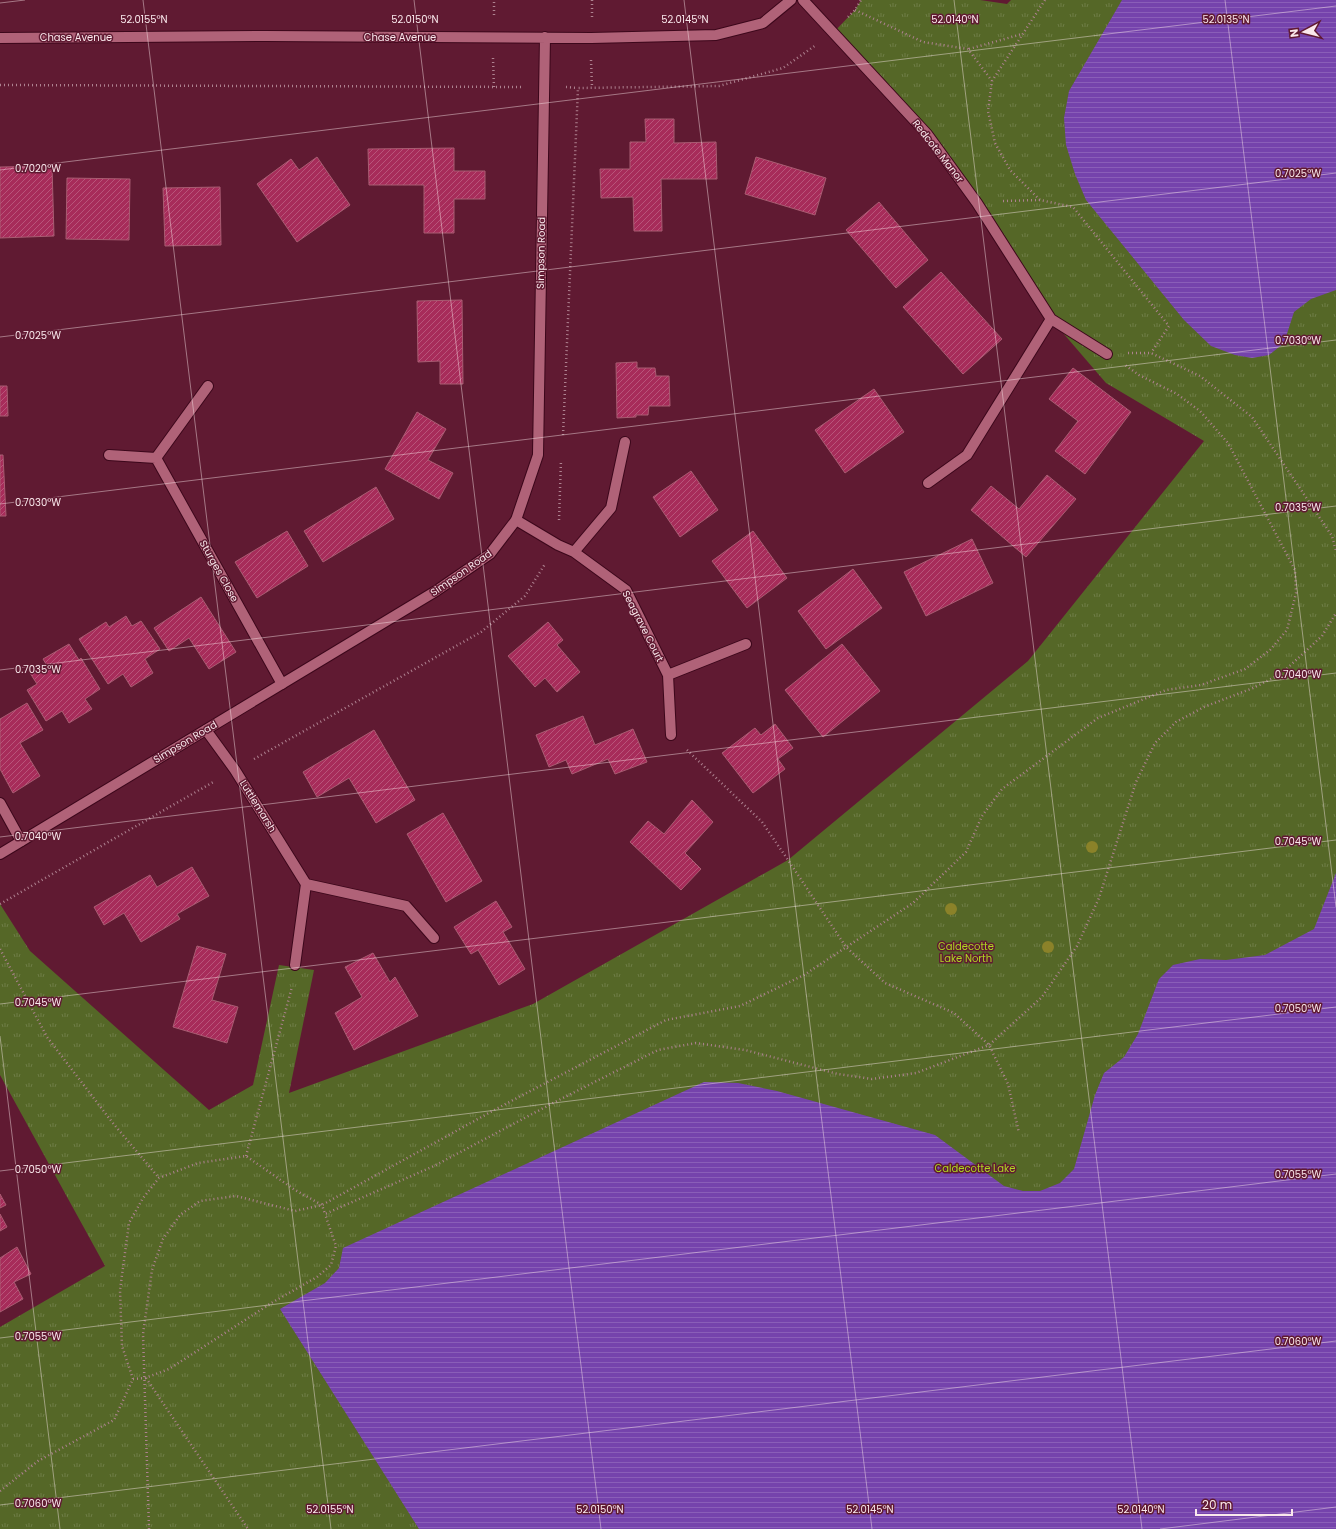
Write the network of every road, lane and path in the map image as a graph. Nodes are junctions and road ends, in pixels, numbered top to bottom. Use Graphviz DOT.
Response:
graph roads {
  1 [pos="791,0"];
  2 [pos="803,0"];
  3 [pos="861,0"];
  4 [pos="1045,0"];
  5 [pos="855,10"];
  6 [pos="833,33"];
  7 [pos="1022,34"];
  8 [pos="545,37"];
  9 [pos="0,38"];
  10 [pos="968,49"];
  11 [pos="992,81"];
  12 [pos="0,85"];
  13 [pos="543,87"];
  14 [pos="578,88"];
  15 [pos="1040,200"];
  16 [pos="977,203"];
  17 [pos="1051,318"];
  18 [pos="1151,353"];
  19 [pos="1108,354"];
  20 [pos="208,386"];
  21 [pos="562,442"];
  22 [pos="625,442"];
  23 [pos="109,454"];
  24 [pos="156,458"];
  25 [pos="562,458"];
  26 [pos="928,483"];
  27 [pos="516,520"];
  28 [pos="558,544"];
  29 [pos="1336,551"];
  30 [pos="574,552"];
  31 [pos="1336,613"];
  32 [pos="746,644"];
  33 [pos="668,676"];
  34 [pos="282,684"];
  35 [pos="206,730"];
  36 [pos="671,735"];
  37 [pos="235,770"];
  38 [pos="0,803"];
  39 [pos="21,841"];
  40 [pos="0,854"];
  41 [pos="306,884"];
  42 [pos="0,904"];
  43 [pos="434,938"];
  44 [pos="846,947"];
  45 [pos="0,949"];
  46 [pos="294,965"];
  47 [pos="989,1045"];
  48 [pos="1019,1133"];
  49 [pos="246,1156"];
  50 [pos="158,1178"];
  51 [pos="322,1205"];
  52 [pos="325,1214"];
  53 [pos="145,1378"];
  54 [pos="134,1379"];
  55 [pos="0,1491"];
  56 [pos="149,1529"];
  57 [pos="248,1529"];
  1 -- 8 [label="street, Chase Avenue"];
  2 -- 6 [label="street, Redcote Manor"];
  3 -- 5 [label="path"];
  4 -- 7 [label="path"];
  5 -- 6 [label="path"];
  5 -- 10 [label="path"];
  6 -- 14 [label="path"];
  6 -- 16 [label="street, Redcote Manor"];
  7 -- 10 [label="path"];
  7 -- 11 [label="path"];
  8 -- 9 [label="street, Chase Avenue"];
  8 -- 13 [label="street, Simpson Road"];
  10 -- 11 [label="path"];
  11 -- 15 [label="path"];
  12 -- 13 [label="path"];
  13 -- 14 [label="path"];
  13 -- 27 [label="street, Simpson Road"];
  14 -- 21 [label="path"];
  15 -- 16 [label="path"];
  15 -- 18 [label="path"];
  16 -- 17 [label="street, Redcote Manor"];
  17 -- 19 [label="street, Redcote Manor"];
  17 -- 26 [label="street"];
  18 -- 19 [label="path"];
  18 -- 29 [label="path"];
  19 -- 44 [label="path"];
  20 -- 24 [label="street"];
  22 -- 30 [label="street"];
  23 -- 24 [label="street"];
  24 -- 34 [label="street, Sturges Close"];
  25 -- 28 [label="path"];
  27 -- 28 [label="street, Seagrave Court"];
  27 -- 34 [label="street, Simpson Road"];
  28 -- 30 [label="street, Seagrave Court"];
  28 -- 37 [label="path"];
  30 -- 33 [label="street, Seagrave Court"];
  31 -- 47 [label="path"];
  32 -- 33 [label="street"];
  33 -- 36 [label="street, Seagrave Court"];
  34 -- 35 [label="street, Simpson Road"];
  35 -- 37 [label="street, Luttlemarsh"];
  35 -- 39 [label="street, Simpson Road"];
  36 -- 44 [label="path"];
  37 -- 41 [label="street, Luttlemarsh"];
  37 -- 42 [label="path"];
  38 -- 39 [label="street"];
  39 -- 40 [label="street, Simpson Road"];
  41 -- 43 [label="street"];
  41 -- 46 [label="street"];
  44 -- 47 [label="path"];
  44 -- 51 [label="path"];
  45 -- 50 [label="path"];
  46 -- 49 [label="path"];
  47 -- 48 [label="path"];
  47 -- 52 [label="path"];
  49 -- 50 [label="path"];
  49 -- 51 [label="path"];
  50 -- 54 [label="path"];
  51 -- 52 [label="path"];
  51 -- 53 [label="path"];
  52 -- 53 [label="path"];
  53 -- 54 [label="path"];
  53 -- 56 [label="path"];
  53 -- 57 [label="path"];
  54 -- 55 [label="path"];
}
